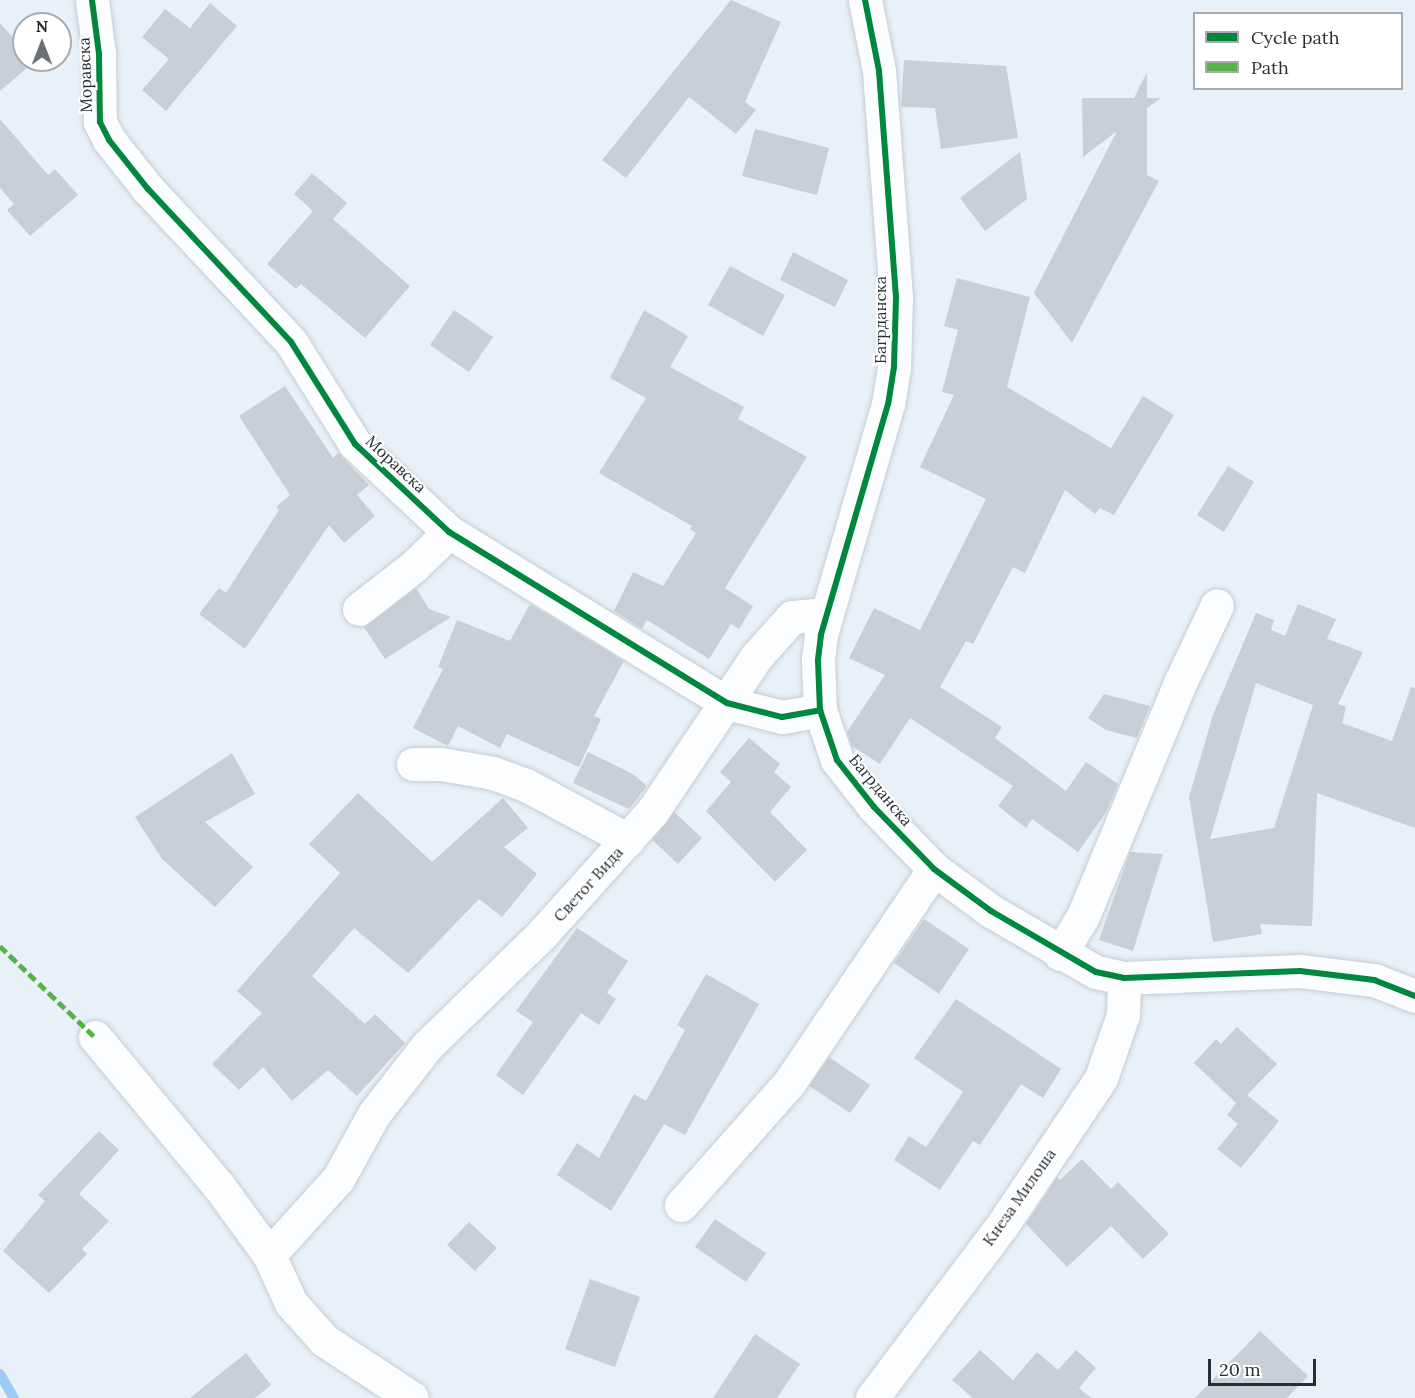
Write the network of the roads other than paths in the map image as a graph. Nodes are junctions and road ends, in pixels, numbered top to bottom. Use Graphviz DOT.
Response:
graph roads {
  1 [pos="92,0"];
  2 [pos="865,0"];
  3 [pos="449,532"];
  4 [pos="1217,604"];
  5 [pos="359,609"];
  6 [pos="826,614"];
  7 [pos="727,703"];
  8 [pos="820,710"];
  9 [pos="413,764"];
  10 [pos="628,840"];
  11 [pos="934,868"];
  12 [pos="1060,954"];
  13 [pos="1124,978"];
  14 [pos="1415,996"];
  15 [pos="95,1037"];
  16 [pos="681,1205"];
  17 [pos="269,1255"];
  18 [pos="412,1398"];
  19 [pos="872,1398"];
  1 -- 3 [label="street, Моравска"];
  2 -- 6 [label="street, Багрданска"];
  3 -- 5 [label="street"];
  3 -- 7 [label="street, Моравска"];
  4 -- 12 [label="street"];
  6 -- 7 [label="street, Светог Вида"];
  6 -- 8 [label="street, Багрданска"];
  7 -- 8 [label="street, Моравска"];
  7 -- 10 [label="street, Светог Вида"];
  8 -- 11 [label="street, Багрданска"];
  9 -- 10 [label="street"];
  10 -- 17 [label="street, Светог Вида"];
  11 -- 12 [label="street, Багрданска"];
  11 -- 16 [label="street"];
  12 -- 13 [label="street, Багрданска"];
  13 -- 14 [label="street, Багрданска"];
  13 -- 19 [label="street, Кнеза Милоша"];
  15 -- 17 [label="street"];
  17 -- 18 [label="street"];
}
